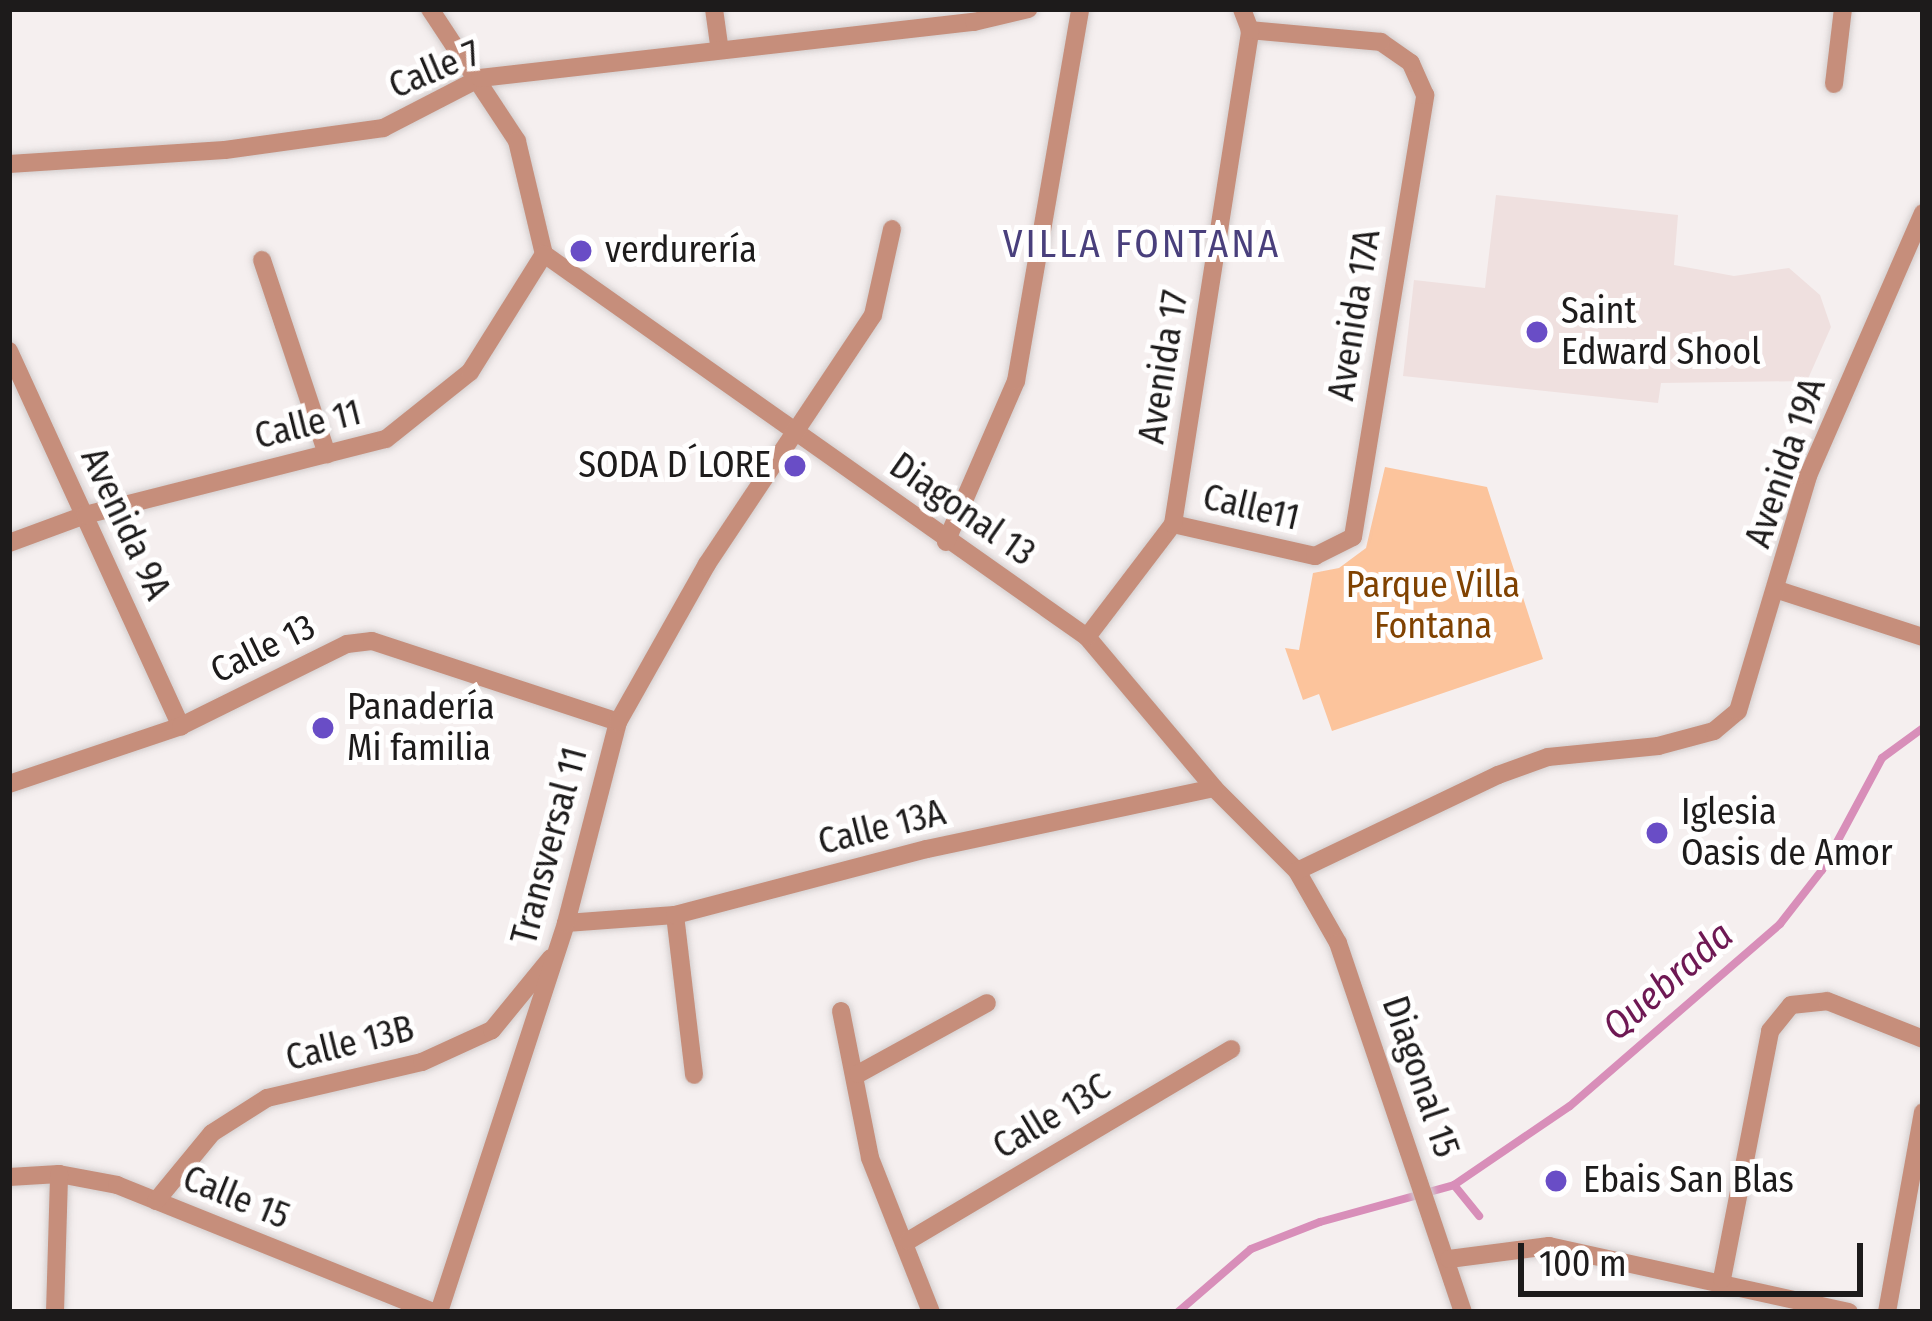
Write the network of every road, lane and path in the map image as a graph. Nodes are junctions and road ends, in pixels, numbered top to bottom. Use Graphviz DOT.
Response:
graph roads {
  1 [pos="430,9"];
  2 [pos="714,9"];
  3 [pos="1028,9"];
  4 [pos="1080,9"];
  5 [pos="1242,9"];
  6 [pos="1843,9"];
  7 [pos="1250,30"];
  8 [pos="719,46"];
  9 [pos="481,79"];
  10 [pos="1834,84"];
  11 [pos="9,164"];
  12 [pos="1923,213"];
  13 [pos="892,229"];
  14 [pos="544,254"];
  15 [pos="262,260"];
  16 [pos="9,350"];
  17 [pos="799,433"];
  18 [pos="326,454"];
  19 [pos="86,515"];
  20 [pos="1173,524"];
  21 [pos="946,542"];
  22 [pos="9,543"];
  23 [pos="1315,556"];
  24 [pos="1778,590"];
  25 [pos="1923,637"];
  26 [pos="1087,638"];
  27 [pos="618,722"];
  28 [pos="181,726"];
  29 [pos="9,784"];
  30 [pos="1214,788"];
  31 [pos="1297,871"];
  32 [pos="675,915"];
  33 [pos="566,923"];
  34 [pos="558,950"];
  35 [pos="987,1003"];
  36 [pos="842,1011"];
  37 [pos="1923,1039"];
  38 [pos="1231,1049"];
  39 [pos="858,1074"];
  40 [pos="694,1075"];
  41 [pos="1923,1112"];
  42 [pos="59,1174"];
  43 [pos="9,1177"];
  44 [pos="156,1201"];
  45 [pos="908,1241"];
  46 [pos="1449,1259"];
  47 [pos="1722,1279"];
  48 [pos="55,1312"];
  49 [pos="436,1312"];
  50 [pos="931,1312"];
  51 [pos="1463,1312"];
  52 [pos="1850,1312"];
  53 [pos="1887,1312"];
  1 -- 9 [label="street"];
  2 -- 8 [label="street"];
  3 -- 8 [label="street, Calle 7"];
  4 -- 21 [label="street"];
  5 -- 7 [label="street, Avenida 17"];
  6 -- 10 [label="street"];
  7 -- 20 [label="street, Avenida 17"];
  7 -- 23 [label="street, Avenida 17A"];
  8 -- 9 [label="street, Calle 7"];
  9 -- 11 [label="street, Calle 7"];
  9 -- 14 [label="street"];
  12 -- 24 [label="street, Avenida 19A"];
  13 -- 17 [label="street, Transversal 11"];
  14 -- 17 [label="street, Diagonal 13"];
  14 -- 18 [label="street, Calle 11"];
  15 -- 18 [label="street"];
  16 -- 19 [label="street, Avenida 9A"];
  17 -- 21 [label="street, Diagonal 13"];
  17 -- 27 [label="street, Transversal 11"];
  18 -- 19 [label="street, Calle 11"];
  19 -- 22 [label="street, Calle 11"];
  19 -- 28 [label="street, Avenida 9A"];
  20 -- 23 [label="street, Calle11"];
  20 -- 26 [label="street, Avenida 17"];
  21 -- 26 [label="street, Diagonal 13"];
  24 -- 25 [label="street"];
  24 -- 31 [label="street, Avenida 19A"];
  26 -- 30 [label="street, Diagonal 13"];
  27 -- 28 [label="street, Calle 13"];
  27 -- 33 [label="street, Transversal 11"];
  28 -- 29 [label="street, Calle 13"];
  30 -- 31 [label="street, Diagonal 13"];
  30 -- 32 [label="street, Calle 13A"];
  31 -- 46 [label="street, Diagonal 15"];
  32 -- 33 [label="street, Calle 13A"];
  32 -- 40 [label="street"];
  33 -- 34 [label="street, Transversal 11"];
  34 -- 44 [label="street, Calle 13B"];
  34 -- 49 [label="street, Transversal 11"];
  35 -- 39 [label="street"];
  36 -- 39 [label="street"];
  37 -- 47 [label="street"];
  38 -- 45 [label="street, Calle 13C"];
  39 -- 45 [label="street"];
  41 -- 53 [label="street"];
  42 -- 43 [label="street, Calle 15"];
  42 -- 44 [label="street, Calle 15"];
  42 -- 48 [label="street"];
  44 -- 49 [label="street, Calle 15"];
  45 -- 50 [label="street"];
  46 -- 47 [label="street"];
  46 -- 51 [label="street, Diagonal 15"];
  47 -- 52 [label="street"];
}
